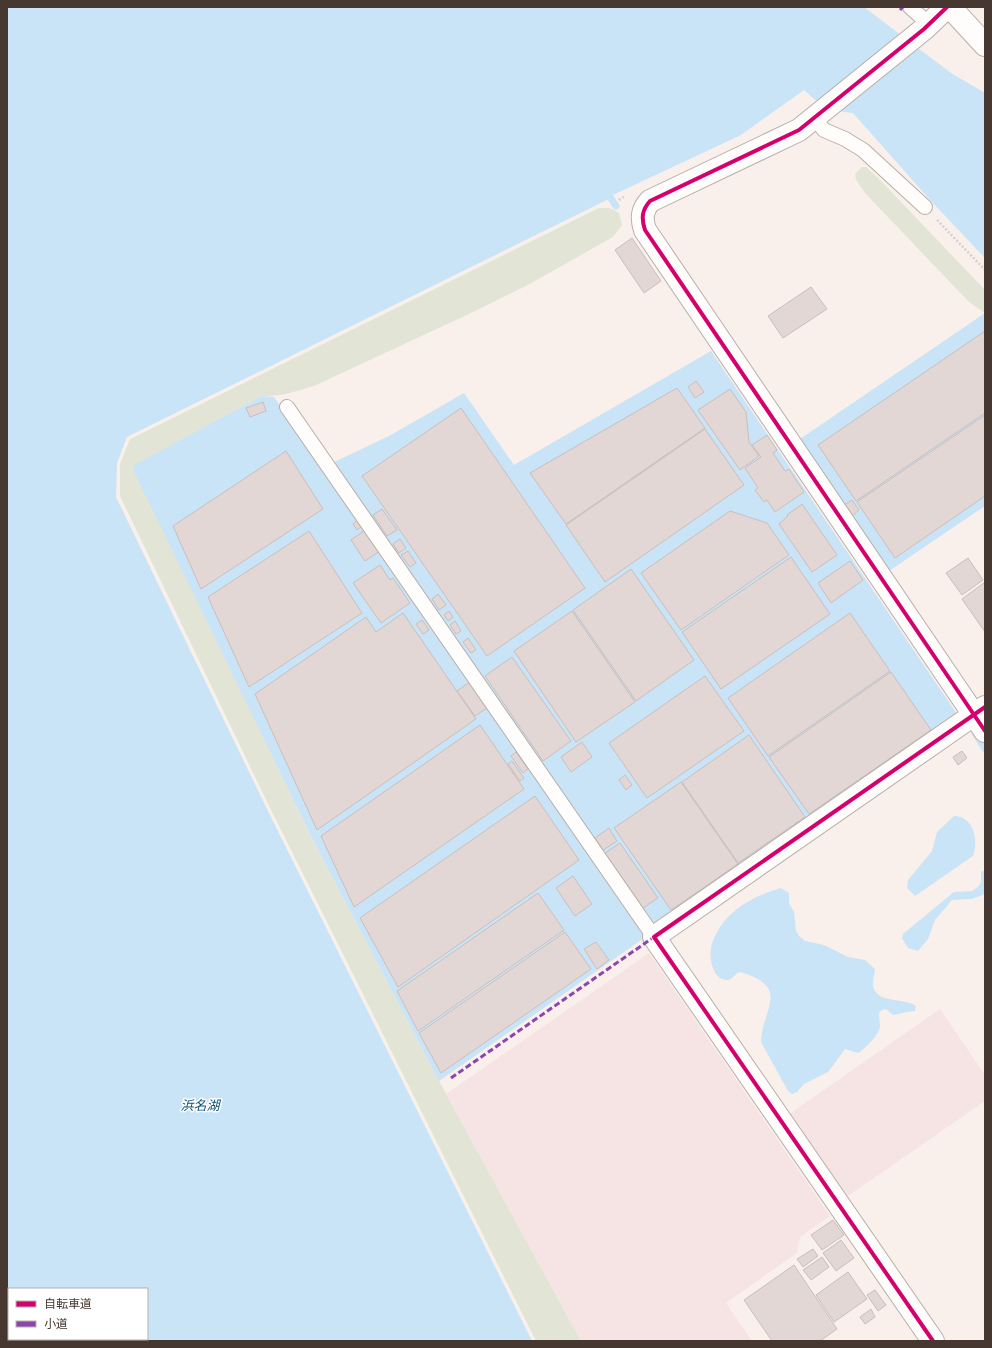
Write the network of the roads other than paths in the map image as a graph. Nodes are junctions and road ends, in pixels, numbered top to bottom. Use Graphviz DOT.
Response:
graph roads {
  1 [pos="910,7"];
  2 [pos="948,7"];
  3 [pos="926,26"];
  4 [pos="985,45"];
  5 [pos="815,117"];
  6 [pos="924,207"];
  7 [pos="287,407"];
  8 [pos="981,717"];
  9 [pos="654,937"];
  10 [pos="933,1341"];
  1 -- 3 [label="lane"];
  2 -- 3 [label="street"];
  2 -- 4 [label="street"];
  3 -- 5 [label="street"];
  5 -- 6 [label="lane"];
  5 -- 8 [label="street"];
  7 -- 9 [label="lane"];
  8 -- 9 [label="street"];
  9 -- 10 [label="street"];
}
